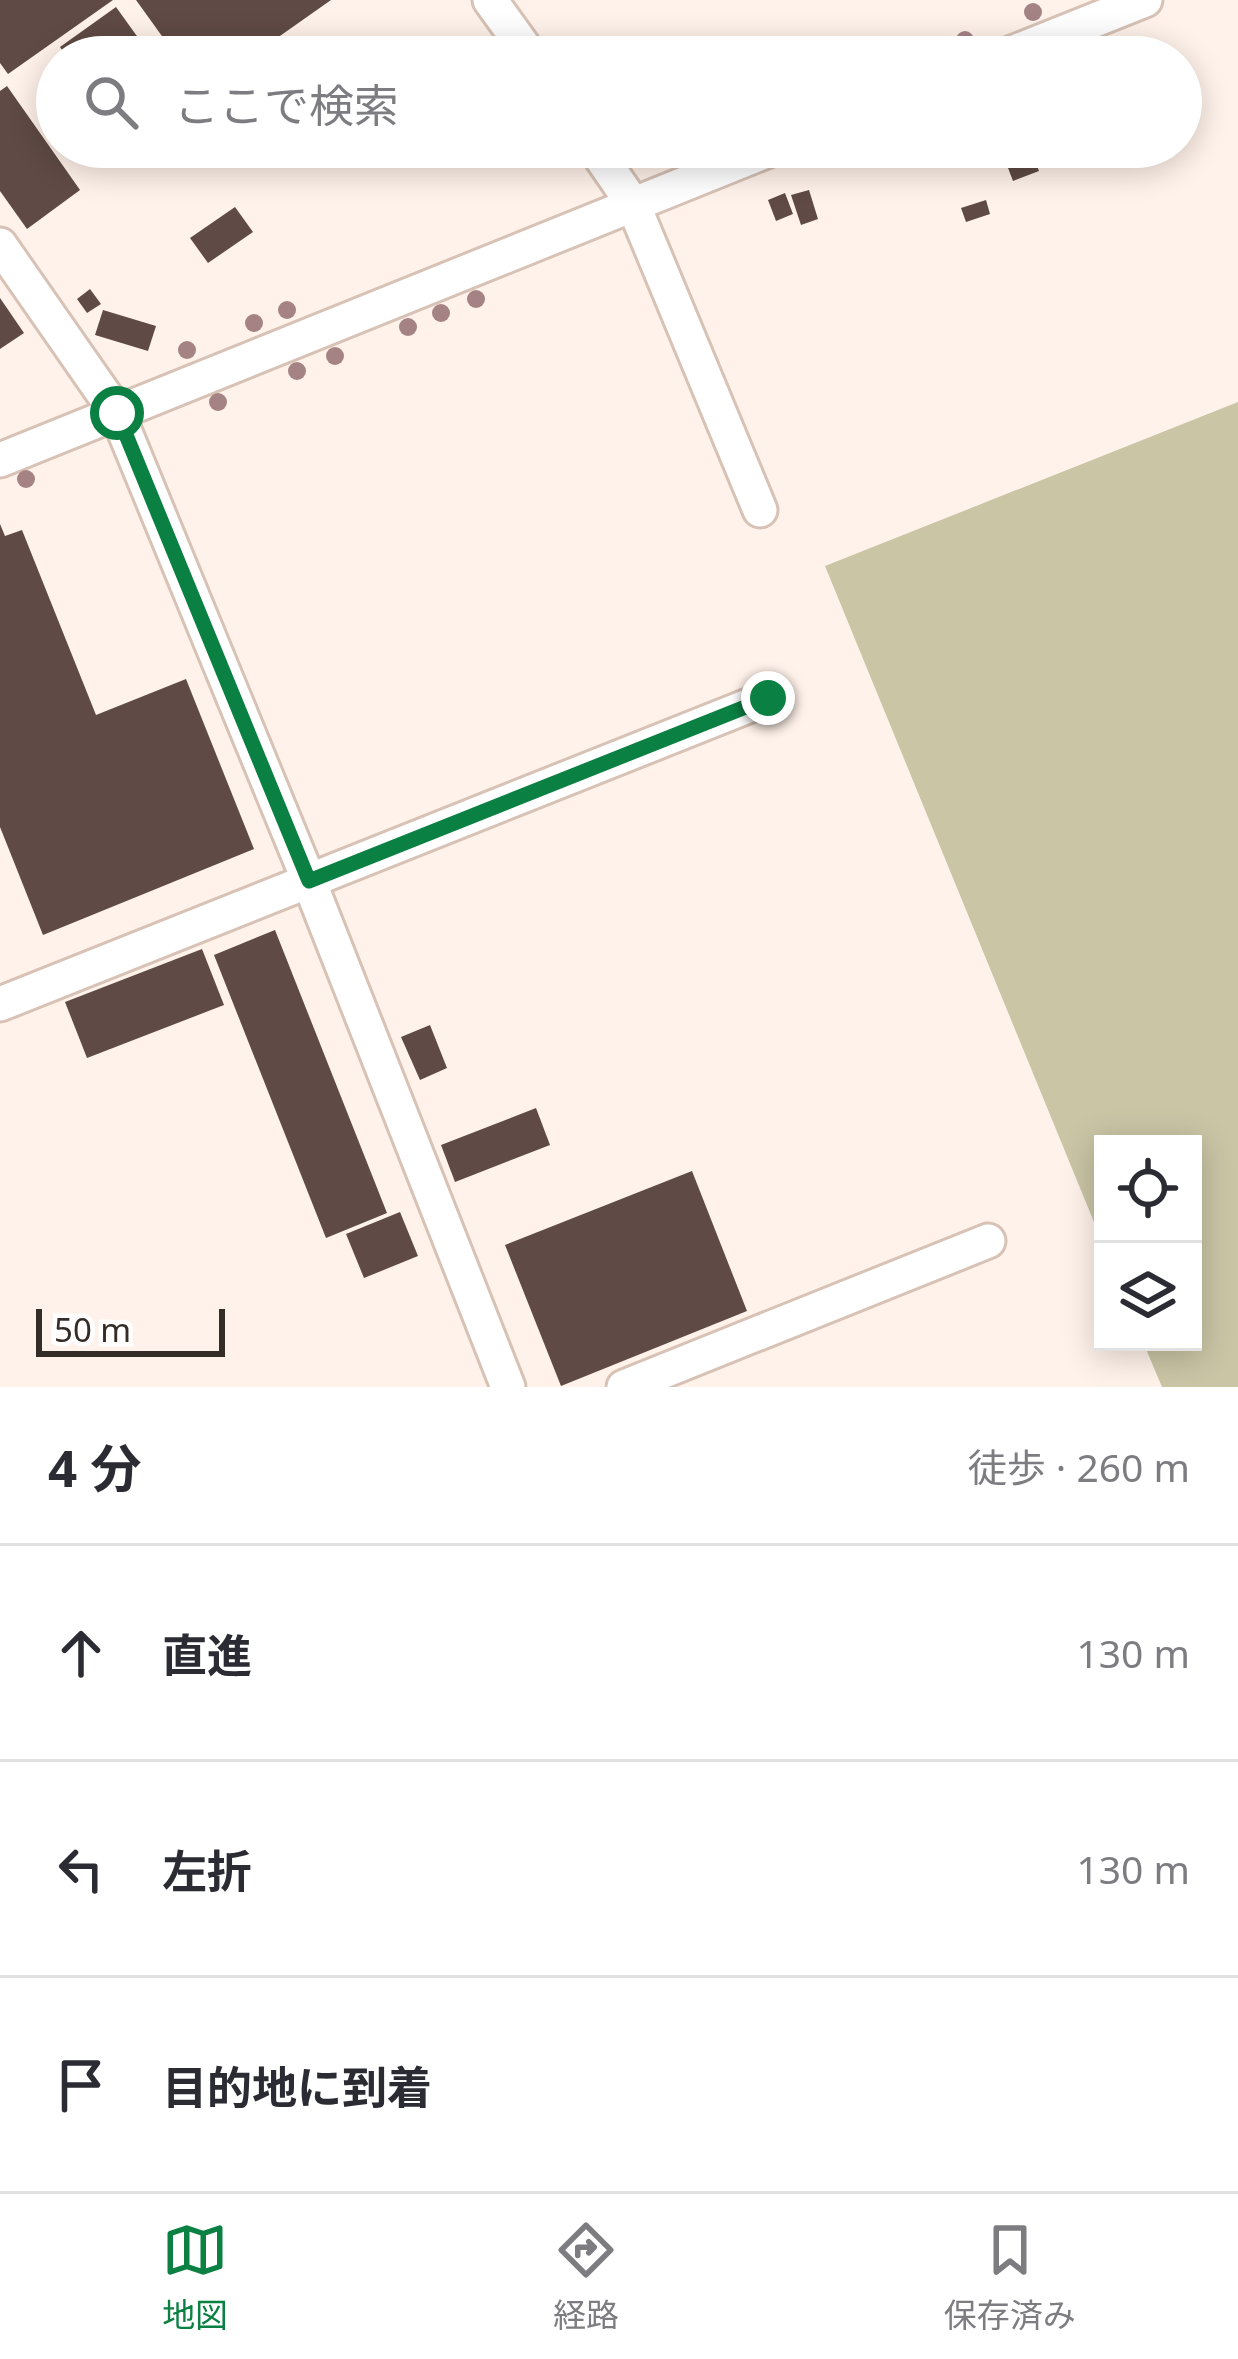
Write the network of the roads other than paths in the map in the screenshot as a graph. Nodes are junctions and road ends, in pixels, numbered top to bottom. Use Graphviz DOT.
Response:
graph roads {
  1 [pos="490,0"];
  2 [pos="1145,0"];
  3 [pos="516,36"];
  4 [pos="1055,36"];
  5 [pos="608,168"];
  6 [pos="723,168"];
  7 [pos="633,204"];
  8 [pos="0,245"];
  9 [pos="117,413"];
  10 [pos="0,460"];
  11 [pos="760,511"];
  12 [pos="768,698"];
  13 [pos="309,881"];
  14 [pos="0,1004"];
  15 [pos="988,1240"];
  16 [pos="508,1387"];
  17 [pos="624,1387"];
  1 -- 3 [label="street"];
  2 -- 4 [label="street"];
  5 -- 7 [label="street"];
  6 -- 7 [label="street"];
  7 -- 9 [label="street"];
  7 -- 11 [label="street"];
  8 -- 9 [label="street"];
  9 -- 10 [label="street"];
  9 -- 13 [label="street"];
  12 -- 13 [label="street"];
  13 -- 14 [label="street"];
  13 -- 16 [label="street"];
  15 -- 17 [label="street"];
}
